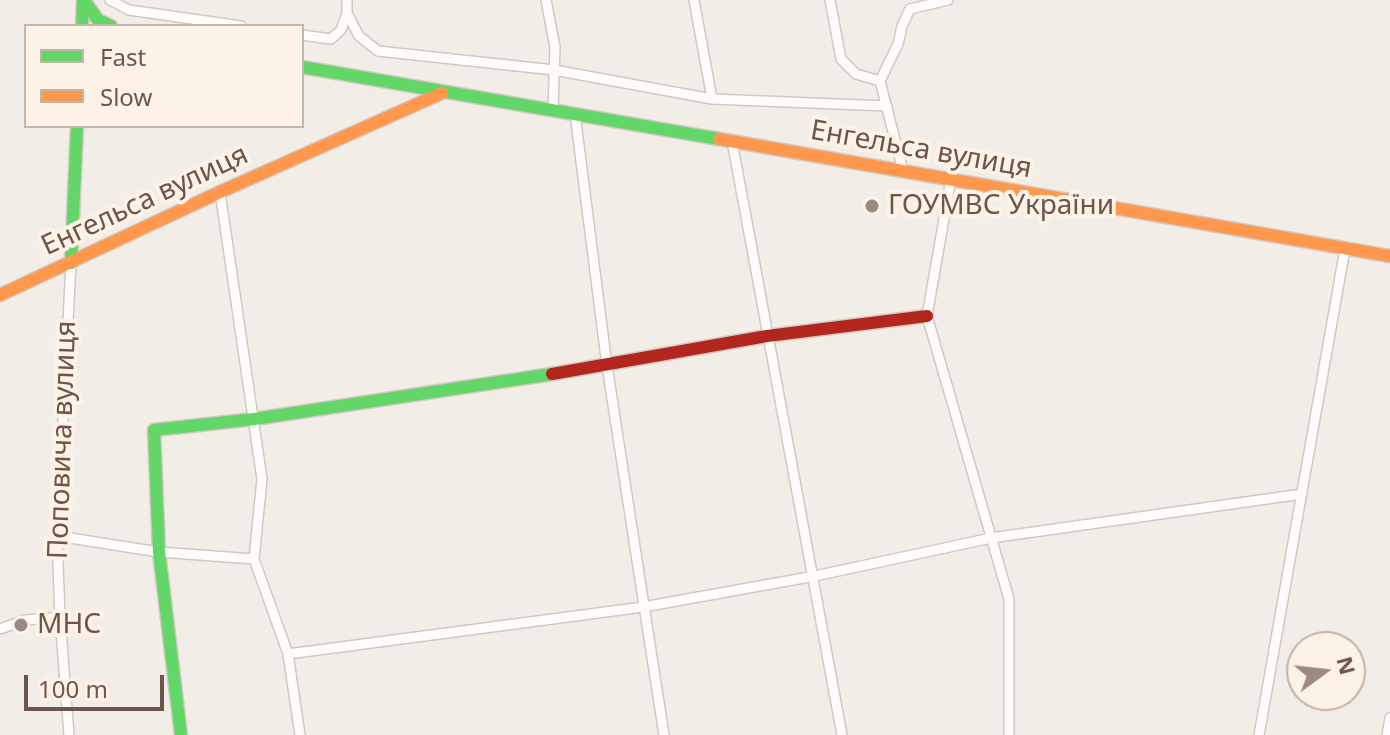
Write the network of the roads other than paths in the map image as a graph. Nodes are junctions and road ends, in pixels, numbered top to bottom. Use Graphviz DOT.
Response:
graph roads {
  1 [pos="83,0"];
  2 [pos="110,0"];
  3 [pos="347,0"];
  4 [pos="546,0"];
  5 [pos="694,0"];
  6 [pos="830,0"];
  7 [pos="948,0"];
  8 [pos="347,13"];
  9 [pos="82,24"];
  10 [pos="107,24"];
  11 [pos="227,24"];
  12 [pos="304,35"];
  13 [pos="304,67"];
  14 [pos="554,70"];
  15 [pos="880,81"];
  16 [pos="442,93"];
  17 [pos="712,99"];
  18 [pos="887,106"];
  19 [pos="553,110"];
  20 [pos="575,114"];
  21 [pos="77,128"];
  22 [pos="732,141"];
  23 [pos="903,171"];
  24 [pos="951,179"];
  25 [pos="220,192"];
  26 [pos="1345,249"];
  27 [pos="1390,256"];
  28 [pos="71,263"];
  29 [pos="0,295"];
  30 [pos="927,316"];
  31 [pos="767,336"];
  32 [pos="607,366"];
  33 [pos="254,419"];
  34 [pos="1302,494"];
  35 [pos="57,536"];
  36 [pos="991,538"];
  37 [pos="159,552"];
  38 [pos="254,559"];
  39 [pos="815,576"];
  40 [pos="643,607"];
  41 [pos="60,617"];
  42 [pos="0,629"];
  43 [pos="288,654"];
  44 [pos="1390,718"];
  45 [pos="67,733"];
  46 [pos="181,735"];
  47 [pos="300,735"];
  48 [pos="664,735"];
  49 [pos="842,735"];
  50 [pos="1009,735"];
  51 [pos="1259,735"];
  52 [pos="1387,735"];
  1 -- 9 [label="street"];
  1 -- 10 [label="street"];
  2 -- 11 [label="street"];
  3 -- 8 [label="street"];
  4 -- 14 [label="street"];
  5 -- 17 [label="street"];
  6 -- 15 [label="street"];
  7 -- 15 [label="street"];
  8 -- 12 [label="street"];
  8 -- 14 [label="street"];
  13 -- 16 [label="street, Енгельса вулиця"];
  14 -- 17 [label="street"];
  14 -- 19 [label="street"];
  15 -- 18 [label="street"];
  16 -- 19 [label="street, Енгельса вулиця"];
  16 -- 25 [label="street, Енгельса вулиця"];
  17 -- 18 [label="street"];
  18 -- 23 [label="street"];
  19 -- 20 [label="street, Енгельса вулиця"];
  20 -- 22 [label="street, Енгельса вулиця"];
  20 -- 32 [label="street"];
  21 -- 28 [label="street"];
  22 -- 23 [label="street, Енгельса вулиця"];
  22 -- 31 [label="street"];
  23 -- 24 [label="street, Енгельса вулиця"];
  24 -- 26 [label="street, Енгельса вулиця"];
  24 -- 30 [label="street"];
  25 -- 28 [label="street, Енгельса вулиця"];
  25 -- 33 [label="street"];
  26 -- 27 [label="street, Енгельса вулиця"];
  26 -- 34 [label="street"];
  28 -- 29 [label="street, Енгельса вулиця"];
  28 -- 35 [label="street, Поповича вулиця"];
  30 -- 31 [label="street"];
  30 -- 36 [label="street"];
  31 -- 32 [label="street"];
  31 -- 39 [label="street"];
  32 -- 33 [label="street"];
  32 -- 40 [label="street"];
  33 -- 37 [label="street"];
  33 -- 38 [label="street"];
  34 -- 36 [label="street"];
  34 -- 51 [label="street"];
  35 -- 37 [label="street"];
  35 -- 41 [label="street, Поповича вулиця"];
  36 -- 39 [label="street"];
  36 -- 50 [label="street"];
  37 -- 38 [label="street"];
  37 -- 46 [label="street"];
  38 -- 43 [label="street"];
  39 -- 40 [label="street"];
  39 -- 49 [label="street"];
  40 -- 43 [label="street"];
  40 -- 48 [label="street"];
  41 -- 42 [label="street"];
  41 -- 45 [label="street, Поповича вулиця"];
  43 -- 47 [label="street"];
  44 -- 52 [label="street"];
}
